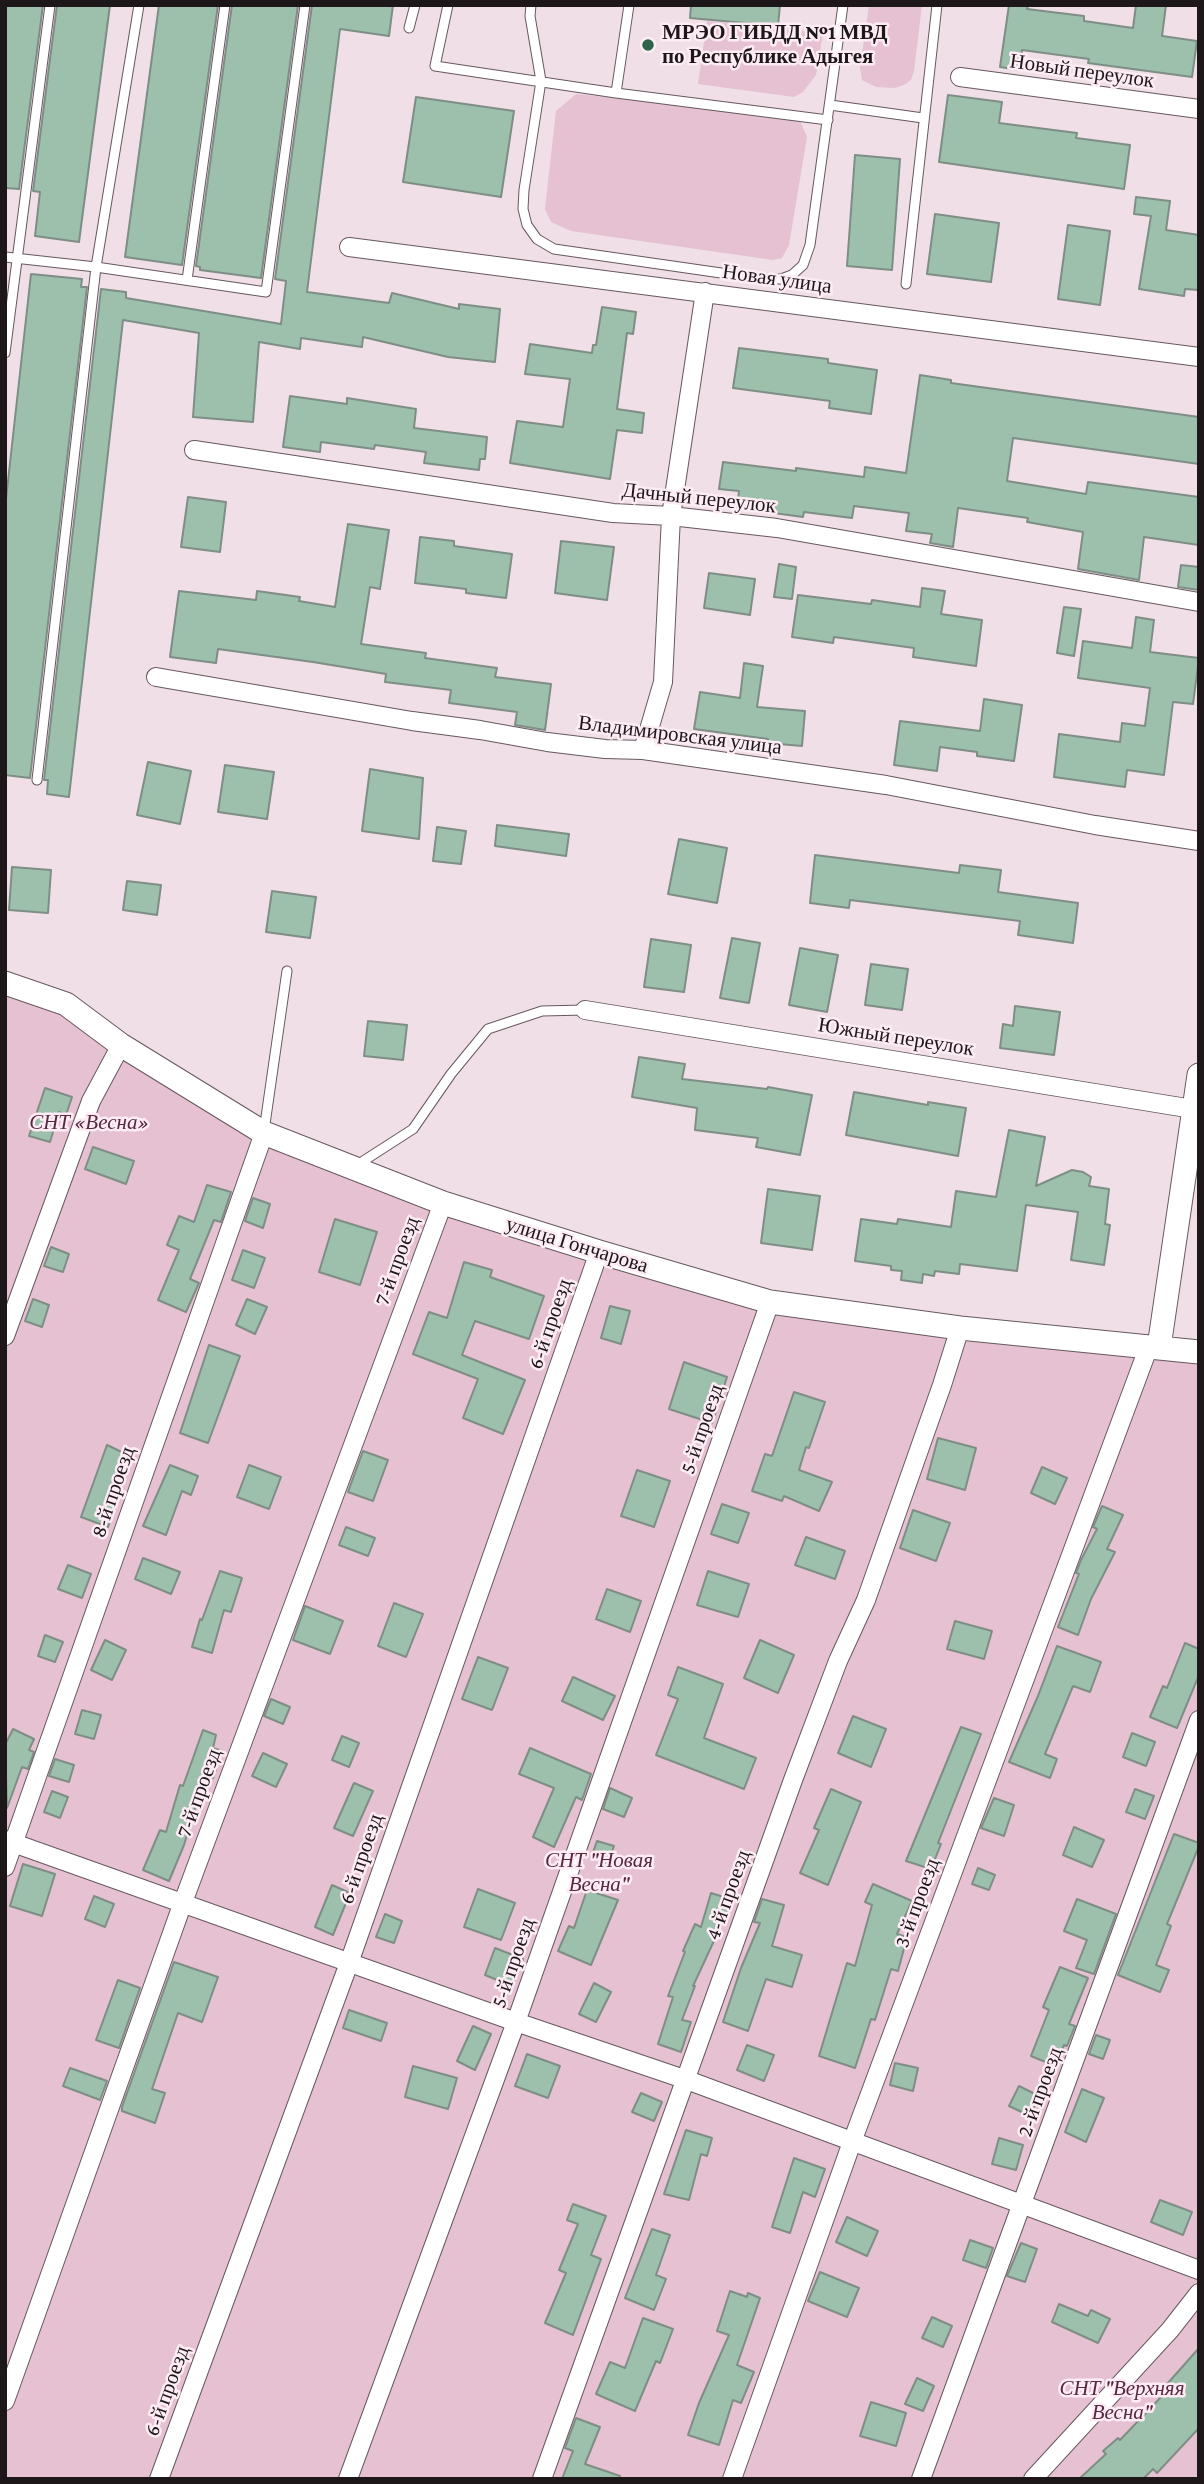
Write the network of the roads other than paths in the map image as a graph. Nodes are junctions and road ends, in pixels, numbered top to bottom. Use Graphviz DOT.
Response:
graph roads {
  1 [pos="50,5"];
  2 [pos="139,5"];
  3 [pos="225,5"];
  4 [pos="305,5"];
  5 [pos="415,5"];
  6 [pos="449,5"];
  7 [pos="531,5"];
  8 [pos="629,5"];
  9 [pos="844,5"];
  10 [pos="937,5"];
  11 [pos="409,28"];
  12 [pos="960,77"];
  13 [pos="541,82"];
  14 [pos="615,93"];
  15 [pos="830,105"];
  16 [pos="1199,109"];
  17 [pos="923,118"];
  18 [pos="828,120"];
  19 [pos="349,247"];
  20 [pos="5,257"];
  21 [pos="17,258"];
  22 [pos="96,267"];
  23 [pos="187,280"];
  24 [pos="906,284"];
  25 [pos="705,292"];
  26 [pos="5,353"];
  27 [pos="1199,357"];
  28 [pos="194,450"];
  29 [pos="671,516"];
  30 [pos="1199,602"];
  31 [pos="156,677"];
  32 [pos="643,750"];
  33 [pos="37,780"];
  34 [pos="1199,841"];
  35 [pos="287,971"];
  36 [pos="5,984"];
  37 [pos="585,1010"];
  38 [pos="121,1045"];
  39 [pos="1199,1075"];
  40 [pos="1197,1110"];
  41 [pos="264,1133"];
  42 [pos="353,1168"];
  43 [pos="443,1203"];
  44 [pos="599,1252"];
  45 [pos="770,1302"];
  46 [pos="960,1328"];
  47 [pos="5,1336"];
  48 [pos="1154,1346"];
  49 [pos="1199,1352"];
  50 [pos="1199,1720"];
  51 [pos="10,1842"];
  52 [pos="5,1867"];
  53 [pos="182,1905"];
  54 [pos="349,1963"];
  55 [pos="516,2022"];
  56 [pos="687,2080"];
  57 [pos="852,2142"];
  58 [pos="1023,2206"];
  59 [pos="1199,2270"];
  60 [pos="1199,2292"];
  61 [pos="5,2401"];
  62 [pos="159,2479"];
  63 [pos="348,2479"];
  64 [pos="542,2479"];
  65 [pos="732,2479"];
  66 [pos="921,2479"];
  67 [pos="1033,2479"];
  1 -- 21 [label="lane"];
  2 -- 22 [label="lane"];
  3 -- 23 [label="lane"];
  4 -- 23 [label="lane"];
  5 -- 11 [label="lane"];
  6 -- 13 [label="lane"];
  7 -- 13 [label="lane"];
  8 -- 14 [label="lane"];
  9 -- 15 [label="lane"];
  10 -- 17 [label="lane"];
  12 -- 16 [label="street, Новый переулок"];
  13 -- 14 [label="lane"];
  13 -- 18 [label="lane"];
  14 -- 18 [label="lane"];
  15 -- 17 [label="lane"];
  15 -- 18 [label="lane"];
  17 -- 24 [label="lane"];
  19 -- 25 [label="street, Новая улица"];
  20 -- 21 [label="lane"];
  21 -- 22 [label="lane"];
  21 -- 26 [label="lane"];
  22 -- 23 [label="lane"];
  22 -- 33 [label="lane"];
  25 -- 27 [label="street, Новая улица"];
  25 -- 29 [label="street"];
  28 -- 29 [label="street, Дачный переулок"];
  29 -- 30 [label="street, Дачный переулок"];
  29 -- 32 [label="street"];
  31 -- 32 [label="street, Владимировская улица"];
  32 -- 34 [label="street, Владимировская улица"];
  35 -- 41 [label="lane"];
  36 -- 38 [label="street, улица Гончарова"];
  37 -- 40 [label="street, Южный переулок"];
  37 -- 42 [label="lane"];
  38 -- 41 [label="street, улица Гончарова"];
  38 -- 47 [label="street"];
  39 -- 40 [label="street"];
  40 -- 48 [label="street"];
  41 -- 42 [label="street, улица Гончарова"];
  41 -- 51 [label="street, 8-й проезд"];
  42 -- 43 [label="street, улица Гончарова"];
  43 -- 44 [label="street, улица Гончарова"];
  43 -- 53 [label="street, 7-й проезд"];
  44 -- 45 [label="street, улица Гончарова"];
  44 -- 54 [label="street, 6-й проезд"];
  45 -- 46 [label="street, улица Гончарова"];
  45 -- 55 [label="street, 5-й проезд"];
  46 -- 48 [label="street, улица Гончарова"];
  46 -- 56 [label="street, 4-й проезд"];
  48 -- 49 [label="street, улица Гончарова"];
  48 -- 57 [label="street, 3-й проезд"];
  50 -- 58 [label="street, 2-й проезд"];
  51 -- 52 [label="street, 8-й проезд"];
  51 -- 53 [label="street"];
  53 -- 54 [label="street"];
  53 -- 61 [label="street, 7-й проезд"];
  54 -- 55 [label="street"];
  54 -- 62 [label="street, 6-й проезд"];
  55 -- 56 [label="street"];
  55 -- 63 [label="street, 5-й проезд"];
  56 -- 57 [label="street"];
  56 -- 64 [label="street, 4-й проезд"];
  57 -- 58 [label="street"];
  57 -- 65 [label="street, 3-й проезд"];
  58 -- 59 [label="street"];
  58 -- 66 [label="street, 2-й проезд"];
  60 -- 67 [label="street"];
}
